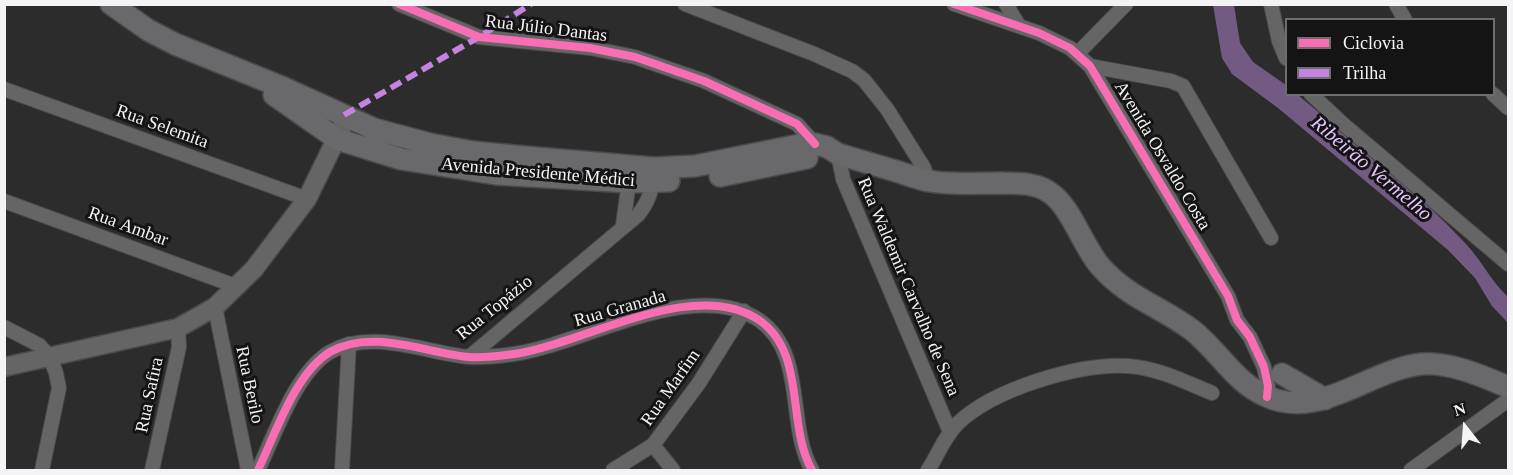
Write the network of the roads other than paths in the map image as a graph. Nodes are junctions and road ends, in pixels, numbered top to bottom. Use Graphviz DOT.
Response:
graph roads {
  1 [pos="96,4"];
  2 [pos="111,4"];
  3 [pos="399,4"];
  4 [pos="685,4"];
  5 [pos="954,4"];
  6 [pos="1006,4"];
  7 [pos="1126,4"];
  8 [pos="1271,4"];
  9 [pos="1396,4"];
  10 [pos="1404,18"];
  11 [pos="1019,26"];
  12 [pos="1077,54"];
  13 [pos="1285,54"];
  14 [pos="1090,66"];
  15 [pos="4,89"];
  16 [pos="1313,96"];
  17 [pos="1495,96"];
  18 [pos="1509,108"];
  19 [pos="338,112"];
  20 [pos="337,139"];
  21 [pos="429,144"];
  22 [pos="815,144"];
  23 [pos="838,154"];
  24 [pos="630,174"];
  25 [pos="653,175"];
  26 [pos="928,181"];
  27 [pos="307,199"];
  28 [pos="4,201"];
  29 [pos="623,225"];
  30 [pos="1271,238"];
  31 [pos="1509,264"];
  32 [pos="238,287"];
  33 [pos="215,308"];
  34 [pos="744,311"];
  35 [pos="4,327"];
  36 [pos="178,328"];
  37 [pos="349,344"];
  38 [pos="1259,355"];
  39 [pos="50,357"];
  40 [pos="469,357"];
  41 [pos="4,368"];
  42 [pos="1282,374"];
  43 [pos="1509,387"];
  44 [pos="1212,393"];
  45 [pos="1267,397"];
  46 [pos="1325,399"];
  47 [pos="1509,400"];
  48 [pos="1292,402"];
  49 [pos="950,432"];
  50 [pos="653,445"];
  51 [pos="42,471"];
  52 [pos="152,471"];
  53 [pos="248,471"];
  54 [pos="258,471"];
  55 [pos="342,471"];
  56 [pos="613,471"];
  57 [pos="673,471"];
  58 [pos="812,471"];
  59 [pos="928,471"];
  60 [pos="1412,471"];
  1 -- 20 [label="main road, Avenida Presidente Médici"];
  2 -- 19 [label="main road, Avenida Presidente Médici"];
  3 -- 22 [label="street, Rua Júlio Dantas"];
  4 -- 26 [label="street"];
  5 -- 11 [label="street, Avenida Osvaldo Costa"];
  6 -- 11 [label="street"];
  7 -- 12 [label="street"];
  8 -- 13 [label="street"];
  9 -- 10 [label="street"];
  11 -- 12 [label="street, Avenida Osvaldo Costa"];
  12 -- 14 [label="street, Avenida Osvaldo Costa"];
  14 -- 30 [label="street"];
  14 -- 38 [label="street, Avenida Osvaldo Costa"];
  15 -- 27 [label="street, Rua Selemita"];
  16 -- 31 [label="street"];
  17 -- 18 [label="street"];
  19 -- 20 [label="main road"];
  19 -- 21 [label="main road, Avenida Presidente Médici"];
  20 -- 21 [label="main road"];
  20 -- 24 [label="main road, Avenida Presidente Médici"];
  20 -- 27 [label="main road"];
  21 -- 24 [label="main road, Avenida Presidente Médici"];
  22 -- 23 [label="main road, Avenida Presidente Médici"];
  22 -- 25 [label="main road, Avenida Presidente Médici"];
  23 -- 25 [label="main road, Avenida Presidente Médici"];
  23 -- 26 [label="main road, Avenida Presidente Médici"];
  23 -- 49 [label="street, Rua Waldemir Carvalho de Sena"];
  24 -- 25 [label="main road, Avenida Presidente Médici"];
  24 -- 29 [label="street"];
  25 -- 29 [label="street, Rua Topázio"];
  26 -- 45 [label="main road, Avenida Presidente Médici"];
  27 -- 32 [label="main road"];
  28 -- 32 [label="street, Rua Ambar"];
  29 -- 40 [label="street, Rua Topázio"];
  32 -- 33 [label="main road"];
  33 -- 36 [label="main road"];
  33 -- 53 [label="street, Rua Berilo"];
  34 -- 40 [label="street, Rua Granada"];
  34 -- 50 [label="street, Rua Marfim"];
  34 -- 58 [label="street, Rua Granada"];
  35 -- 39 [label="street"];
  36 -- 39 [label="main road"];
  36 -- 52 [label="street, Rua Safira"];
  37 -- 40 [label="street, Rua Topázio"];
  37 -- 54 [label="street, Rua Topázio"];
  37 -- 55 [label="street"];
  38 -- 42 [label="street, Avenida Osvaldo Costa"];
  38 -- 45 [label="street, Avenida Osvaldo Costa"];
  39 -- 41 [label="main road"];
  39 -- 51 [label="street"];
  42 -- 46 [label="main road"];
  42 -- 48 [label="street"];
  43 -- 46 [label="main road, Avenida Presidente Médici"];
  44 -- 49 [label="street"];
  45 -- 48 [label="main road, Avenida Presidente Médici"];
  46 -- 48 [label="main road, Avenida Presidente Médici"];
  47 -- 60 [label="street"];
  49 -- 59 [label="street"];
  50 -- 56 [label="street, Rua Marfim"];
  50 -- 57 [label="street"];
}
